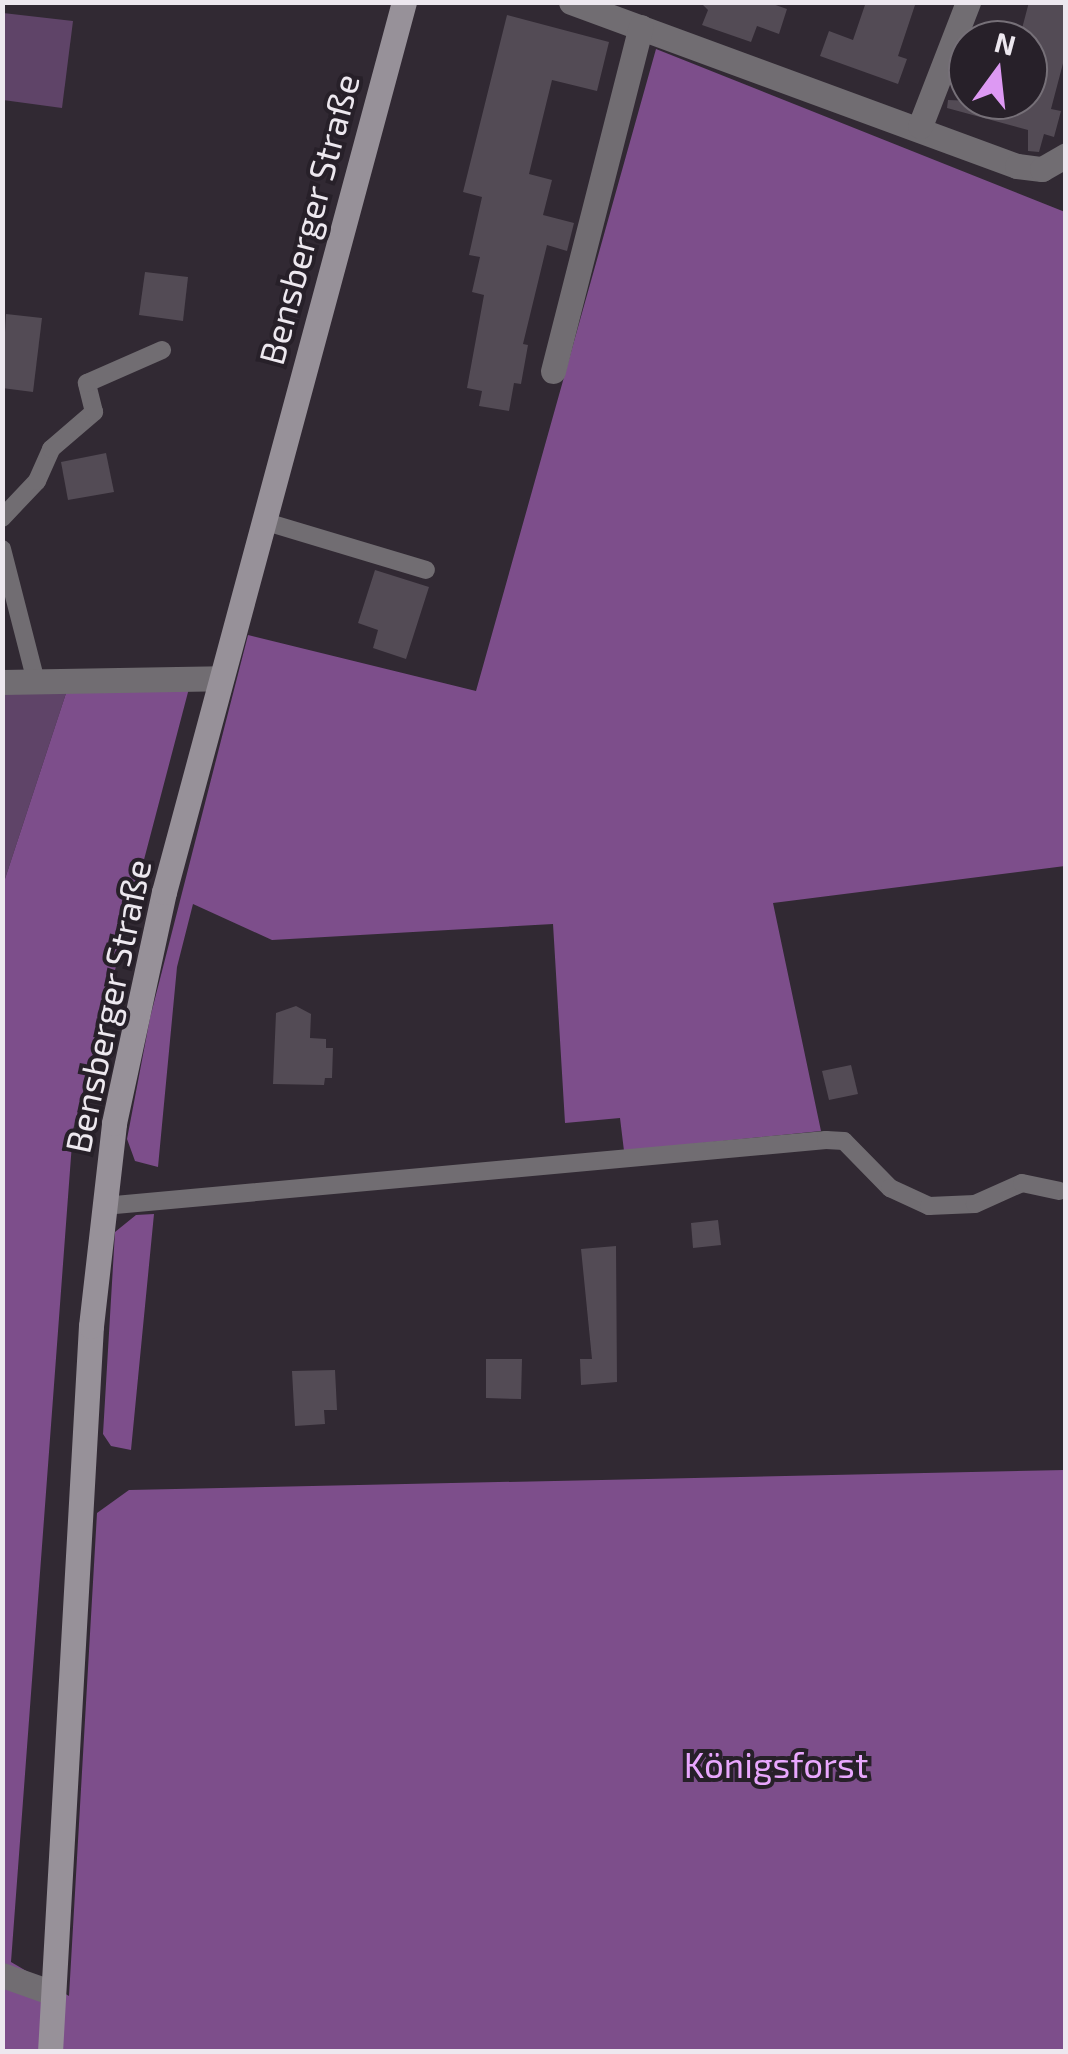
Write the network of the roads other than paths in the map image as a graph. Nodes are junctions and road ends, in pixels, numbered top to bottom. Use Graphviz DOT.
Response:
graph roads {
  1 [pos="404,2"];
  2 [pos="571,2"];
  3 [pos="968,2"];
  4 [pos="639,18"];
  5 [pos="920,126"];
  6 [pos="1066,155"];
  7 [pos="1054,172"];
  8 [pos="162,350"];
  9 [pos="553,371"];
  10 [pos="2,518"];
  11 [pos="262,522"];
  12 [pos="2,550"];
  13 [pos="426,570"];
  14 [pos="221,678"];
  15 [pos="36,681"];
  16 [pos="2,682"];
  17 [pos="1059,1190"];
  18 [pos="104,1206"];
  19 [pos="2,1975"];
  20 [pos="53,1993"];
  21 [pos="50,2052"];
  1 -- 11 [label="main road, Bensberger Straße"];
  2 -- 4 [label="street"];
  3 -- 5 [label="street"];
  4 -- 5 [label="street"];
  4 -- 9 [label="street"];
  5 -- 7 [label="street"];
  6 -- 7 [label="street"];
  8 -- 10 [label="lane"];
  11 -- 13 [label="lane"];
  11 -- 14 [label="main road, Bensberger Straße"];
  12 -- 15 [label="lane"];
  14 -- 15 [label="street"];
  14 -- 18 [label="main road, Bensberger Straße"];
  15 -- 16 [label="street"];
  17 -- 18 [label="lane"];
  18 -- 20 [label="main road, Bensberger Straße"];
  19 -- 20 [label="street"];
  20 -- 21 [label="main road, Bensberger Straße"];
}
